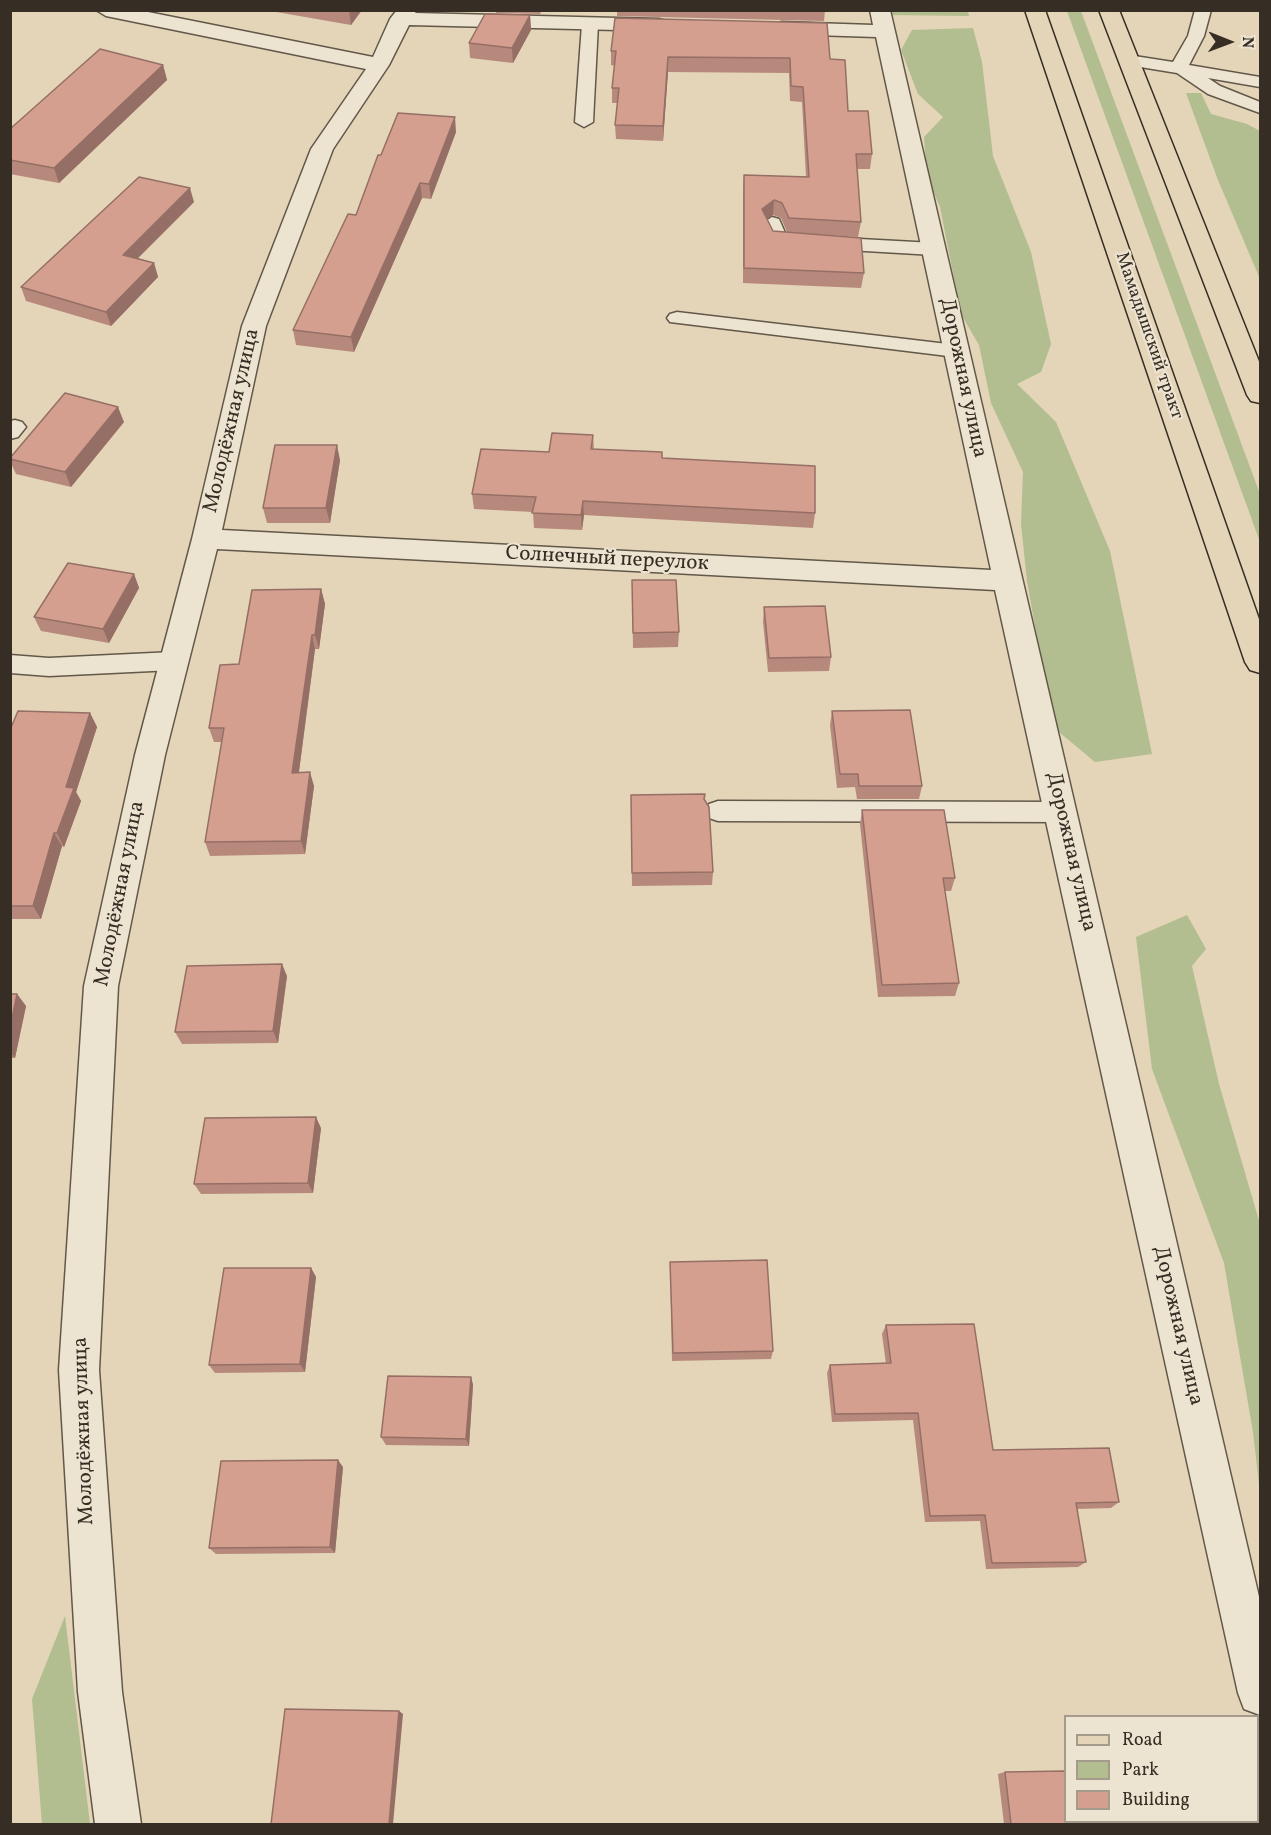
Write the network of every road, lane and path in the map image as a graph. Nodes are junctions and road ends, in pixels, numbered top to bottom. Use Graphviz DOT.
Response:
graph roads {
  1 [pos="106,10"];
  2 [pos="1035,10"];
  3 [pos="1109,10"];
  4 [pos="1203,10"];
  5 [pos="404,15"];
  6 [pos="883,21"];
  7 [pos="590,24"];
  8 [pos="673,26"];
  9 [pos="767,28"];
  10 [pos="1128,60"];
  11 [pos="379,65"];
  12 [pos="1179,68"];
  13 [pos="1260,82"];
  14 [pos="1260,108"];
  15 [pos="584,122"];
  16 [pos="772,223"];
  17 [pos="934,249"];
  18 [pos="677,318"];
  19 [pos="956,351"];
  20 [pos="1260,394"];
  21 [pos="206,539"];
  22 [pos="1007,581"];
  23 [pos="173,661"];
  24 [pos="1260,662"];
  25 [pos="10,664"];
  26 [pos="718,811"];
  27 [pos="1061,812"];
  28 [pos="1260,1693"];
  29 [pos="118,1824"];
  1 -- 11 [label="street"];
  2 -- 24 [label="main road, Мамадышский тракт"];
  3 -- 10 [label="main road"];
  4 -- 12 [label="lane"];
  5 -- 7 [label="street"];
  5 -- 11 [label="street, Молодёжная улица"];
  6 -- 9 [label="street"];
  6 -- 17 [label="street, Дорожная улица"];
  7 -- 8 [label="street"];
  7 -- 15 [label="lane"];
  10 -- 12 [label="lane"];
  10 -- 20 [label="main road"];
  11 -- 21 [label="street, Молодёжная улица"];
  12 -- 13 [label="lane"];
  12 -- 14 [label="lane"];
  16 -- 17 [label="lane"];
  17 -- 19 [label="street, Дорожная улица"];
  18 -- 19 [label="lane"];
  19 -- 22 [label="street, Дорожная улица"];
  21 -- 22 [label="street, Солнечный переулок"];
  21 -- 23 [label="street, Молодёжная улица"];
  22 -- 27 [label="street, Дорожная улица"];
  23 -- 25 [label="lane"];
  23 -- 29 [label="street, Молодёжная улица"];
  26 -- 27 [label="lane"];
  27 -- 28 [label="street, Дорожная улица"];
}
